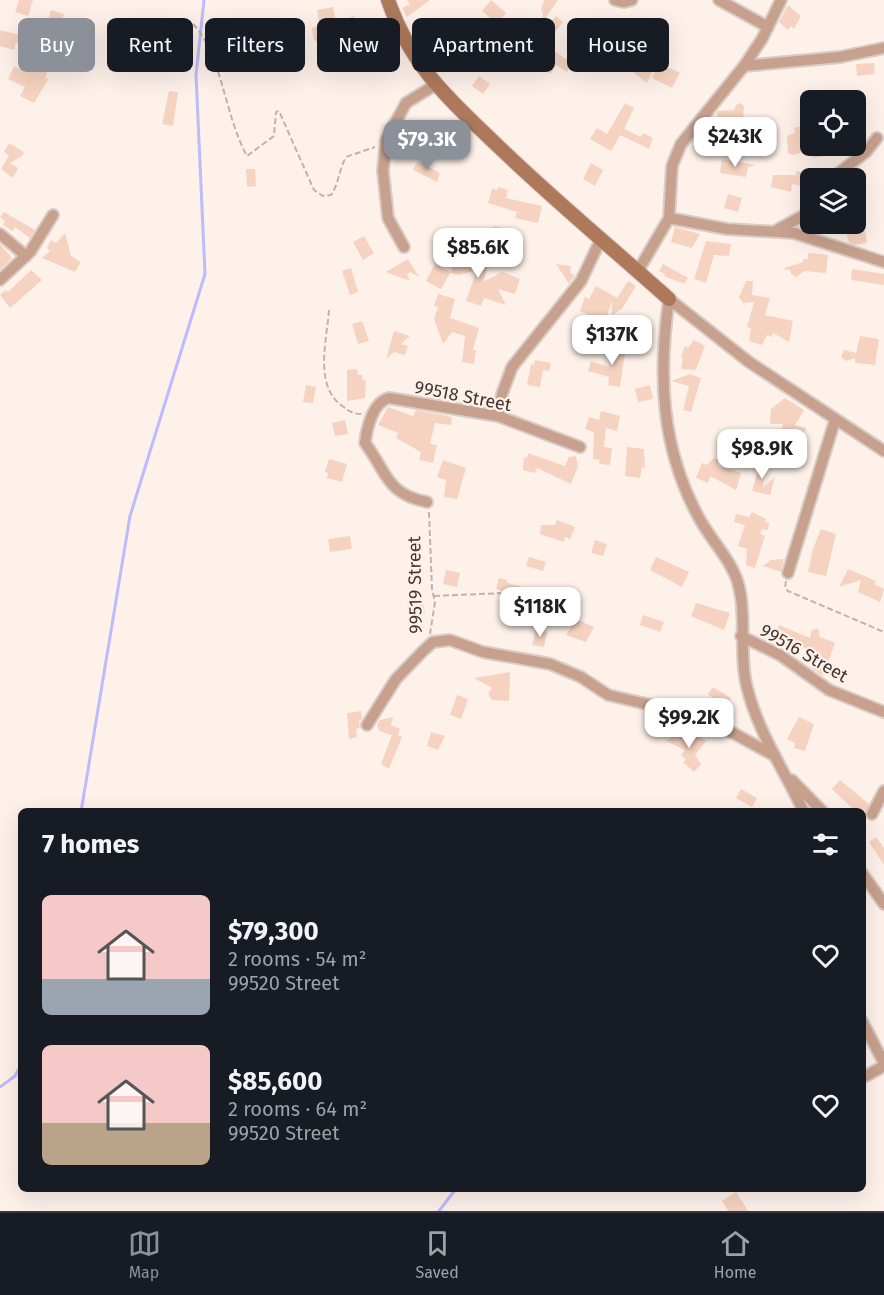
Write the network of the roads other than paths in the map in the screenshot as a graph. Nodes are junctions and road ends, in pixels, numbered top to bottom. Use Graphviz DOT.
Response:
graph roads {
  1 [pos="388,0"];
  2 [pos="615,0"];
  3 [pos="632,0"];
  4 [pos="719,0"];
  5 [pos="781,0"];
  6 [pos="768,27"];
  7 [pos="884,48"];
  8 [pos="744,66"];
  9 [pos="435,85"];
  10 [pos="877,138"];
  11 [pos="845,168"];
  12 [pos="53,215"];
  13 [pos="800,217"];
  14 [pos="669,218"];
  15 [pos="777,230"];
  16 [pos="0,234"];
  17 [pos="601,239"];
  18 [pos="404,247"];
  19 [pos="26,256"];
  20 [pos="884,262"];
  21 [pos="638,271"];
  22 [pos="0,280"];
  23 [pos="669,299"];
  24 [pos="498,416"];
  25 [pos="835,420"];
  26 [pos="580,447"];
  27 [pos="883,450"];
  28 [pos="427,502"];
  29 [pos="788,573"];
  30 [pos="741,636"];
  31 [pos="884,712"];
  32 [pos="367,725"];
  33 [pos="775,756"];
  34 [pos="785,774"];
  35 [pos="884,791"];
  36 [pos="802,808"];
  37 [pos="819,808"];
  38 [pos="873,814"];
  39 [pos="866,879"];
  40 [pos="884,904"];
  41 [pos="866,1028"];
  42 [pos="872,1039"];
  43 [pos="884,1045"];
  44 [pos="884,1065"];
  45 [pos="866,1076"];
  1 -- 9 [label="street"];
  2 -- 3 [label="street"];
  4 -- 6 [label="street"];
  5 -- 6 [label="street"];
  6 -- 8 [label="street"];
  7 -- 8 [label="street"];
  8 -- 14 [label="street"];
  9 -- 17 [label="street"];
  9 -- 18 [label="street"];
  10 -- 11 [label="street"];
  12 -- 19 [label="street"];
  13 -- 15 [label="street"];
  14 -- 15 [label="street"];
  14 -- 21 [label="street"];
  15 -- 20 [label="street"];
  16 -- 19 [label="street"];
  17 -- 21 [label="street"];
  17 -- 24 [label="street"];
  19 -- 22 [label="street"];
  21 -- 23 [label="street"];
  23 -- 25 [label="street"];
  23 -- 30 [label="street"];
  24 -- 26 [label="street, 99518 Street"];
  24 -- 28 [label="street, 99518 Street"];
  25 -- 27 [label="street"];
  25 -- 29 [label="street"];
  30 -- 31 [label="street, 99516 Street"];
  30 -- 33 [label="street"];
  32 -- 33 [label="street, 99519 Street"];
  33 -- 34 [label="street"];
  34 -- 36 [label="street"];
  34 -- 37 [label="street"];
  35 -- 38 [label="street"];
  39 -- 40 [label="street"];
  41 -- 42 [label="street"];
  42 -- 43 [label="street"];
  42 -- 44 [label="street"];
  44 -- 45 [label="street"];
}
